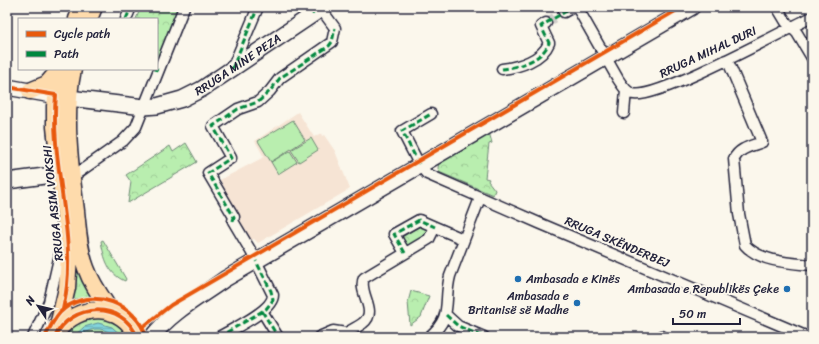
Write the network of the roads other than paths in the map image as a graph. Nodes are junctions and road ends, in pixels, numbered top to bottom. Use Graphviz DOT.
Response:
graph roads {
  1 [pos="82,7"];
  2 [pos="94,7"];
  3 [pos="131,7"];
  4 [pos="184,7"];
  5 [pos="258,7"];
  6 [pos="577,7"];
  7 [pos="692,7"];
  8 [pos="777,7"];
  9 [pos="316,9"];
  10 [pos="812,17"];
  11 [pos="77,18"];
  12 [pos="89,18"];
  13 [pos="126,18"];
  14 [pos="546,23"];
  15 [pos="791,27"];
  16 [pos="606,57"];
  17 [pos="812,58"];
  18 [pos="726,60"];
  19 [pos="158,66"];
  20 [pos="232,68"];
  21 [pos="502,69"];
  22 [pos="59,70"];
  23 [pos="60,70"];
  24 [pos="73,70"];
  25 [pos="156,70"];
  26 [pos="7,87"];
  27 [pos="626,90"];
  28 [pos="30,91"];
  29 [pos="63,96"];
  30 [pos="144,107"];
  31 [pos="624,113"];
  32 [pos="431,114"];
  33 [pos="420,166"];
  34 [pos="66,176"];
  35 [pos="7,181"];
  36 [pos="480,198"];
  37 [pos="66,227"];
  38 [pos="435,227"];
  39 [pos="463,239"];
  40 [pos="405,253"];
  41 [pos="256,261"];
  42 [pos="812,265"];
  43 [pos="262,311"];
  44 [pos="112,313"];
  45 [pos="446,315"];
  46 [pos="466,333"];
  47 [pos="55,336"];
  48 [pos="32,337"];
  49 [pos="137,337"];
  50 [pos="152,337"];
  51 [pos="219,337"];
  52 [pos="278,337"];
  53 [pos="319,337"];
  54 [pos="429,337"];
  55 [pos="484,337"];
  56 [pos="808,337"];
  1 -- 11 [label="main road"];
  2 -- 12 [label="main road"];
  3 -- 13 [label="street"];
  4 -- 19 [label="street"];
  5 -- 20 [label="street"];
  6 -- 16 [label="street"];
  7 -- 16 [label="main road"];
  8 -- 15 [label="street"];
  9 -- 20 [label="main road, RRUGA MINE PEZA"];
  9 -- 41 [label="street"];
  10 -- 15 [label="street, RRUGA MIHAL DURI"];
  14 -- 21 [label="street"];
  15 -- 17 [label="street"];
  15 -- 18 [label="street, RRUGA MIHAL DURI"];
  16 -- 27 [label="street"];
  16 -- 33 [label="main road"];
  18 -- 27 [label="street, RRUGA MIHAL DURI"];
  18 -- 42 [label="street"];
  20 -- 30 [label="main road, RRUGA MINE PEZA"];
  22 -- 28 [label="main road"];
  23 -- 29 [label="main road, RRUGA ASIM VOKSHI"];
  24 -- 29 [label="main road, RRUGA ASIM VOKSHI"];
  25 -- 30 [label="street"];
  26 -- 28 [label="main road, RRUGA MINE PEZA"];
  27 -- 31 [label="street"];
  28 -- 29 [label="main road, RRUGA MINE PEZA"];
  29 -- 30 [label="main road, RRUGA MINE PEZA"];
  29 -- 34 [label="main road, RRUGA ASIM VOKSHI"];
  30 -- 34 [label="street"];
  32 -- 33 [label="street"];
  33 -- 36 [label="street, RRUGA SKËNDERBEJ"];
  33 -- 41 [label="main road"];
  34 -- 35 [label="main road"];
  34 -- 37 [label="main road, RRUGA ASIM VOKSHI"];
  34 -- 44 [label="main road, RRUGA ASIM VOKSHI"];
  36 -- 39 [label="street"];
  36 -- 56 [label="street, RRUGA SKËNDERBEJ"];
  37 -- 47 [label="main road, RRUGA ASIM VOKSHI"];
  37 -- 48 [label="street"];
  38 -- 39 [label="street"];
  38 -- 40 [label="street"];
  38 -- 40 [label="street"];
  39 -- 45 [label="street"];
  40 -- 53 [label="street"];
  41 -- 43 [label="street"];
  41 -- 50 [label="main road"];
  43 -- 51 [label="street"];
  43 -- 52 [label="street"];
  44 -- 47 [label="main road"];
  44 -- 49 [label="main road"];
  45 -- 46 [label="street"];
  45 -- 54 [label="street"];
  46 -- 55 [label="street"];
}
